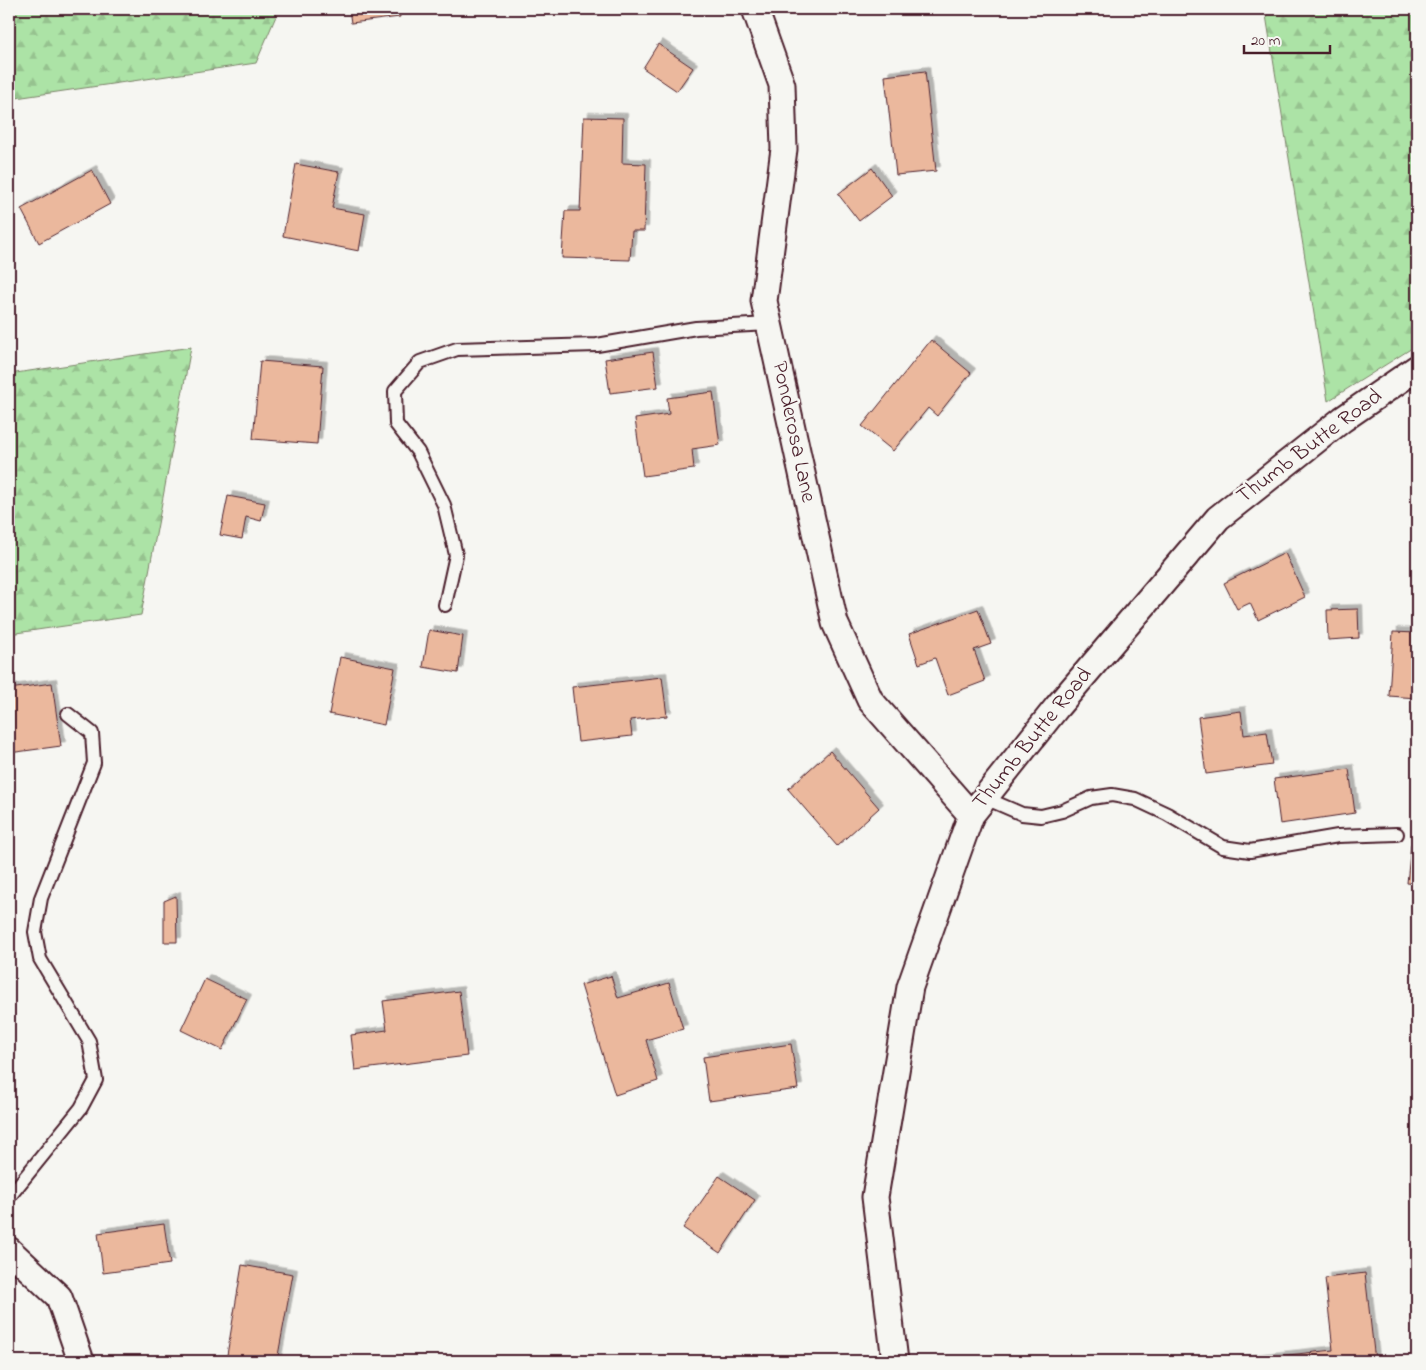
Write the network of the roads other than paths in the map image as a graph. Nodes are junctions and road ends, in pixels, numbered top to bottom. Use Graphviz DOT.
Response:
graph roads {
  1 [pos="755,9"];
  2 [pos="769,324"];
  3 [pos="1417,368"];
  4 [pos="445,605"];
  5 [pos="68,714"];
  6 [pos="978,806"];
  7 [pos="1397,834"];
  8 [pos="9,1197"];
  9 [pos="9,1250"];
  10 [pos="80,1361"];
  11 [pos="895,1361"];
  1 -- 2 [label="street, Ponderosa Lane"];
  2 -- 4 [label="lane"];
  2 -- 6 [label="street, Ponderosa Lane"];
  3 -- 6 [label="street, Thumb Butte Road"];
  5 -- 8 [label="lane"];
  6 -- 7 [label="lane"];
  6 -- 11 [label="street, Thumb Butte Road"];
  9 -- 10 [label="street"];
}
